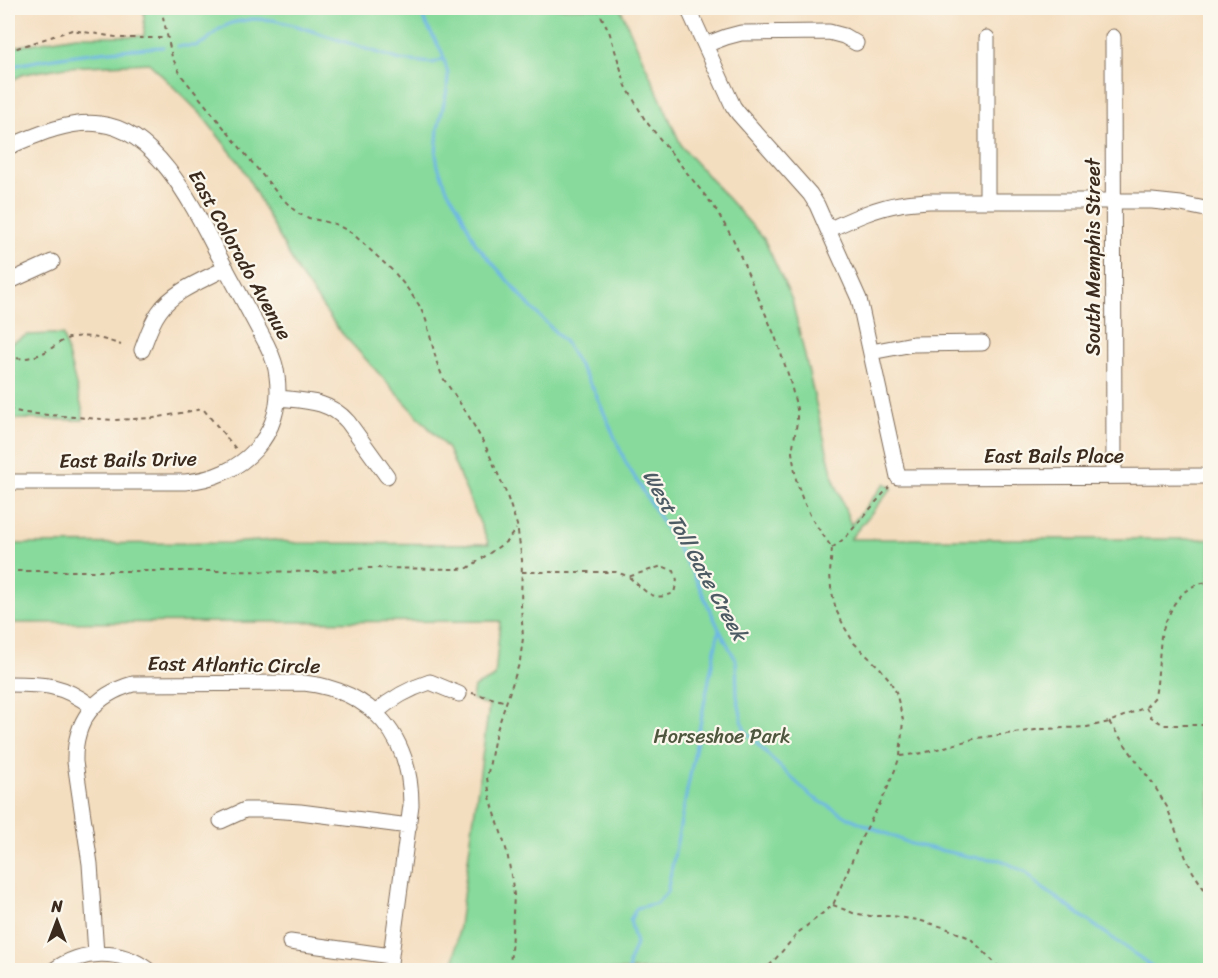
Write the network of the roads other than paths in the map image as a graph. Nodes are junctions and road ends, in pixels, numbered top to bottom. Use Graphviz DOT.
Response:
graph roads {
  1 [pos="688,8"];
  2 [pos="1113,37"];
  3 [pos="987,38"];
  4 [pos="856,43"];
  5 [pos="705,45"];
  6 [pos="8,147"];
  7 [pos="987,201"];
  8 [pos="1113,201"];
  9 [pos="1210,210"];
  10 [pos="828,230"];
  11 [pos="52,262"];
  12 [pos="226,268"];
  13 [pos="8,282"];
  14 [pos="982,343"];
  15 [pos="142,350"];
  16 [pos="871,352"];
  17 [pos="278,398"];
  18 [pos="387,476"];
  19 [pos="1114,476"];
  20 [pos="1210,476"];
  21 [pos="8,482"];
  22 [pos="8,684"];
  23 [pos="459,694"];
  24 [pos="93,707"];
  25 [pos="375,713"];
  26 [pos="222,821"];
  27 [pos="409,826"];
  28 [pos="290,942"];
  29 [pos="96,954"];
  30 [pos="390,963"];
  31 [pos="54,970"];
  32 [pos="148,970"];
  1 -- 5 [label="street"];
  2 -- 8 [label="street, South Memphis Street"];
  3 -- 7 [label="street"];
  4 -- 5 [label="street"];
  5 -- 10 [label="street"];
  6 -- 12 [label="street, East Colorado Avenue"];
  7 -- 8 [label="street"];
  7 -- 10 [label="street"];
  8 -- 9 [label="street"];
  8 -- 19 [label="street, South Memphis Street"];
  10 -- 16 [label="street"];
  11 -- 13 [label="street"];
  12 -- 15 [label="street"];
  12 -- 17 [label="street, East Colorado Avenue"];
  14 -- 16 [label="street"];
  16 -- 19 [label="street, East Bails Place"];
  17 -- 18 [label="street"];
  17 -- 21 [label="street, East Bails Drive"];
  19 -- 20 [label="street, East Bails Place"];
  22 -- 24 [label="street"];
  23 -- 25 [label="street"];
  24 -- 25 [label="street, East Atlantic Circle"];
  24 -- 29 [label="street, East Atlantic Circle"];
  25 -- 27 [label="street, East Atlantic Circle"];
  26 -- 27 [label="street"];
  27 -- 30 [label="street, East Atlantic Circle"];
  28 -- 30 [label="street"];
  29 -- 31 [label="street"];
  29 -- 32 [label="street"];
}
